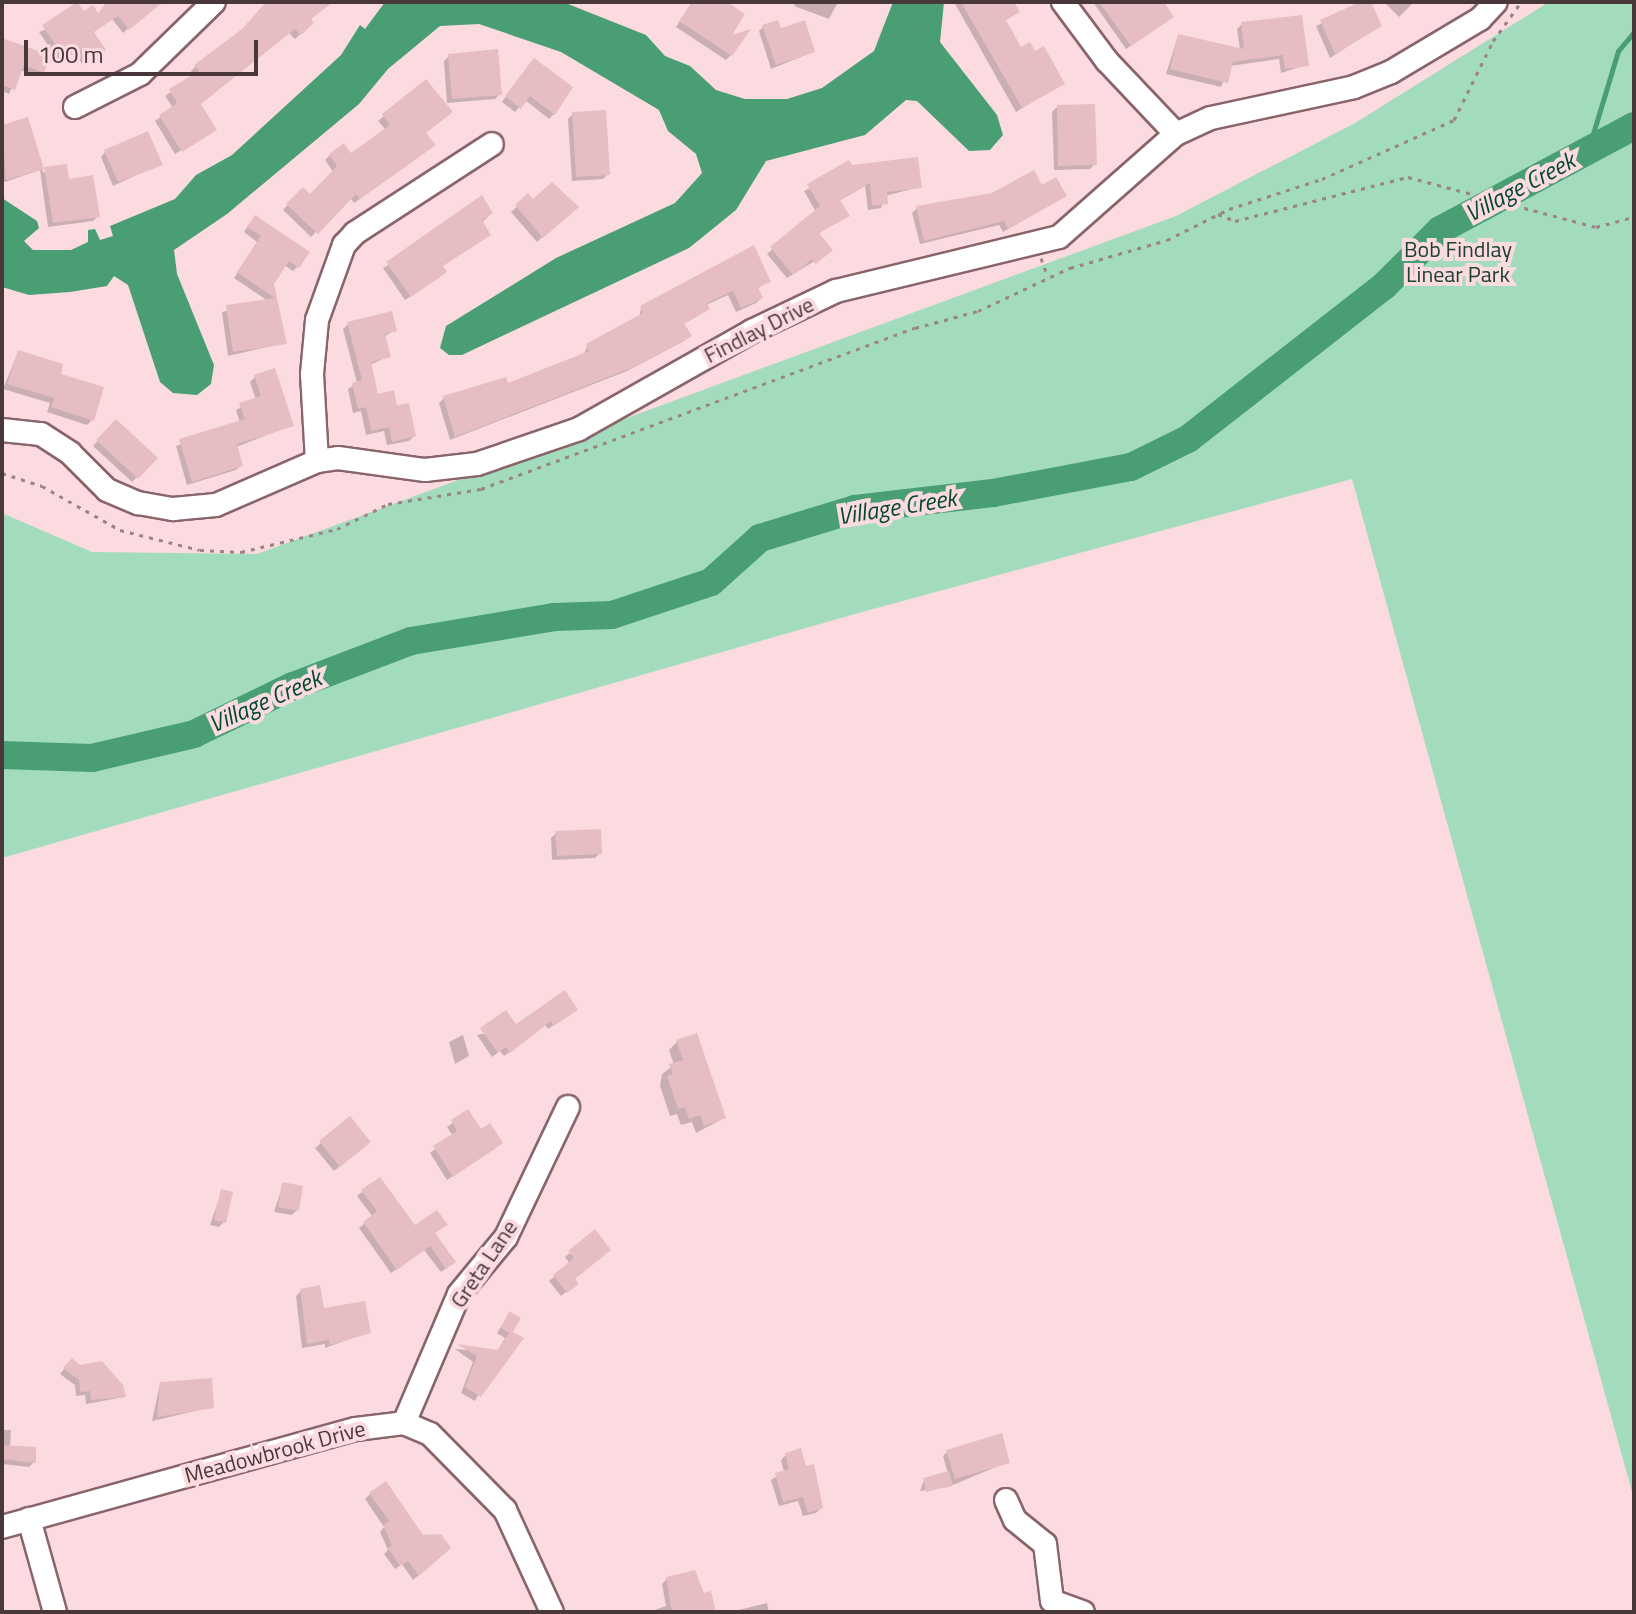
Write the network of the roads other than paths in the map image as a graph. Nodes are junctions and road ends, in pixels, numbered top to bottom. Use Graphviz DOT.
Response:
graph roads {
  1 [pos="214,2"];
  2 [pos="1063,2"];
  3 [pos="1496,2"];
  4 [pos="75,107"];
  5 [pos="1176,134"];
  6 [pos="492,144"];
  7 [pos="2,430"];
  8 [pos="317,461"];
  9 [pos="568,1107"];
  10 [pos="404,1423"];
  11 [pos="1006,1500"];
  12 [pos="29,1519"];
  13 [pos="2,1527"];
  14 [pos="55,1612"];
  15 [pos="552,1612"];
  16 [pos="1083,1612"];
  1 -- 4 [label="street"];
  2 -- 5 [label="street"];
  3 -- 5 [label="street, Findlay Drive"];
  5 -- 8 [label="street, Findlay Drive"];
  6 -- 8 [label="street"];
  7 -- 8 [label="street, Findlay Drive"];
  9 -- 10 [label="street, Greta Lane"];
  10 -- 12 [label="street, Meadowbrook Drive"];
  10 -- 15 [label="street"];
  11 -- 16 [label="street"];
  12 -- 13 [label="street, Meadowbrook Drive"];
  12 -- 14 [label="street"];
}
